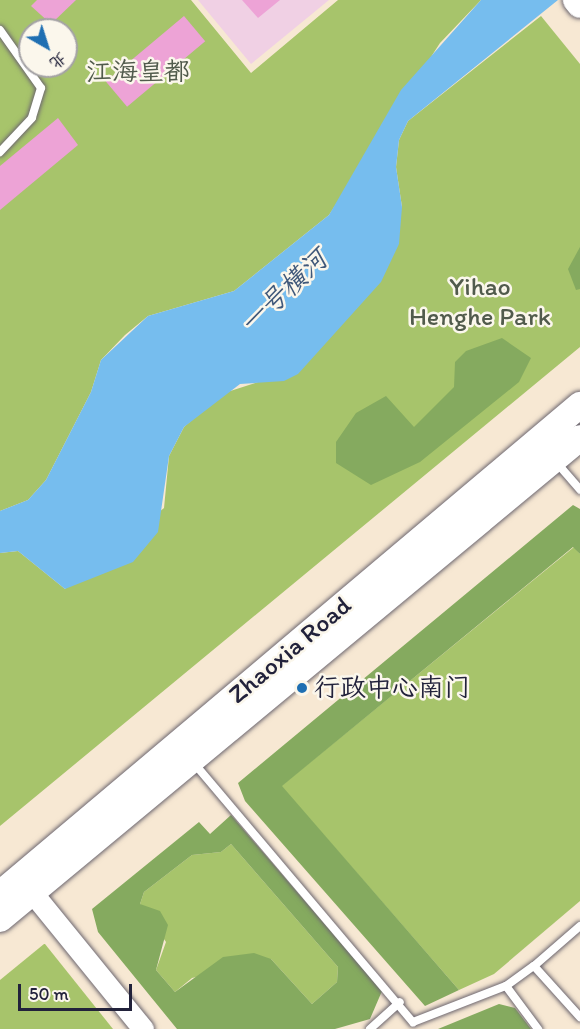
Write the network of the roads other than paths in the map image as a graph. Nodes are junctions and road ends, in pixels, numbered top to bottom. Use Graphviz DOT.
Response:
graph roads {
  1 [pos="576,0"];
  2 [pos="580,5"];
  3 [pos="0,30"];
  4 [pos="0,152"];
  5 [pos="580,405"];
  6 [pos="580,438"];
  7 [pos="554,459"];
  8 [pos="580,490"];
  9 [pos="192,760"];
  10 [pos="26,885"];
  11 [pos="0,894"];
  12 [pos="0,920"];
  13 [pos="580,926"];
  14 [pos="534,966"];
  15 [pos="506,986"];
  16 [pos="400,1002"];
  17 [pos="580,1017"];
  18 [pos="415,1025"];
  19 [pos="143,1029"];
  20 [pos="370,1029"];
  21 [pos="538,1029"];
  1 -- 2 [label="main road"];
  3 -- 4 [label="lane"];
  5 -- 10 [label="main road, Zhaoxia Road"];
  6 -- 7 [label="main road, Zhaoxia Road"];
  7 -- 8 [label="lane"];
  7 -- 9 [label="main road, Zhaoxia Road"];
  9 -- 10 [label="main road, Zhaoxia Road"];
  9 -- 16 [label="lane"];
  10 -- 11 [label="main road, Zhaoxia Road"];
  10 -- 12 [label="main road, Zhaoxia Road"];
  10 -- 19 [label="street"];
  13 -- 14 [label="lane"];
  14 -- 15 [label="lane"];
  14 -- 17 [label="lane"];
  15 -- 18 [label="lane"];
  15 -- 21 [label="lane"];
  16 -- 18 [label="lane"];
  16 -- 20 [label="lane"];
}
